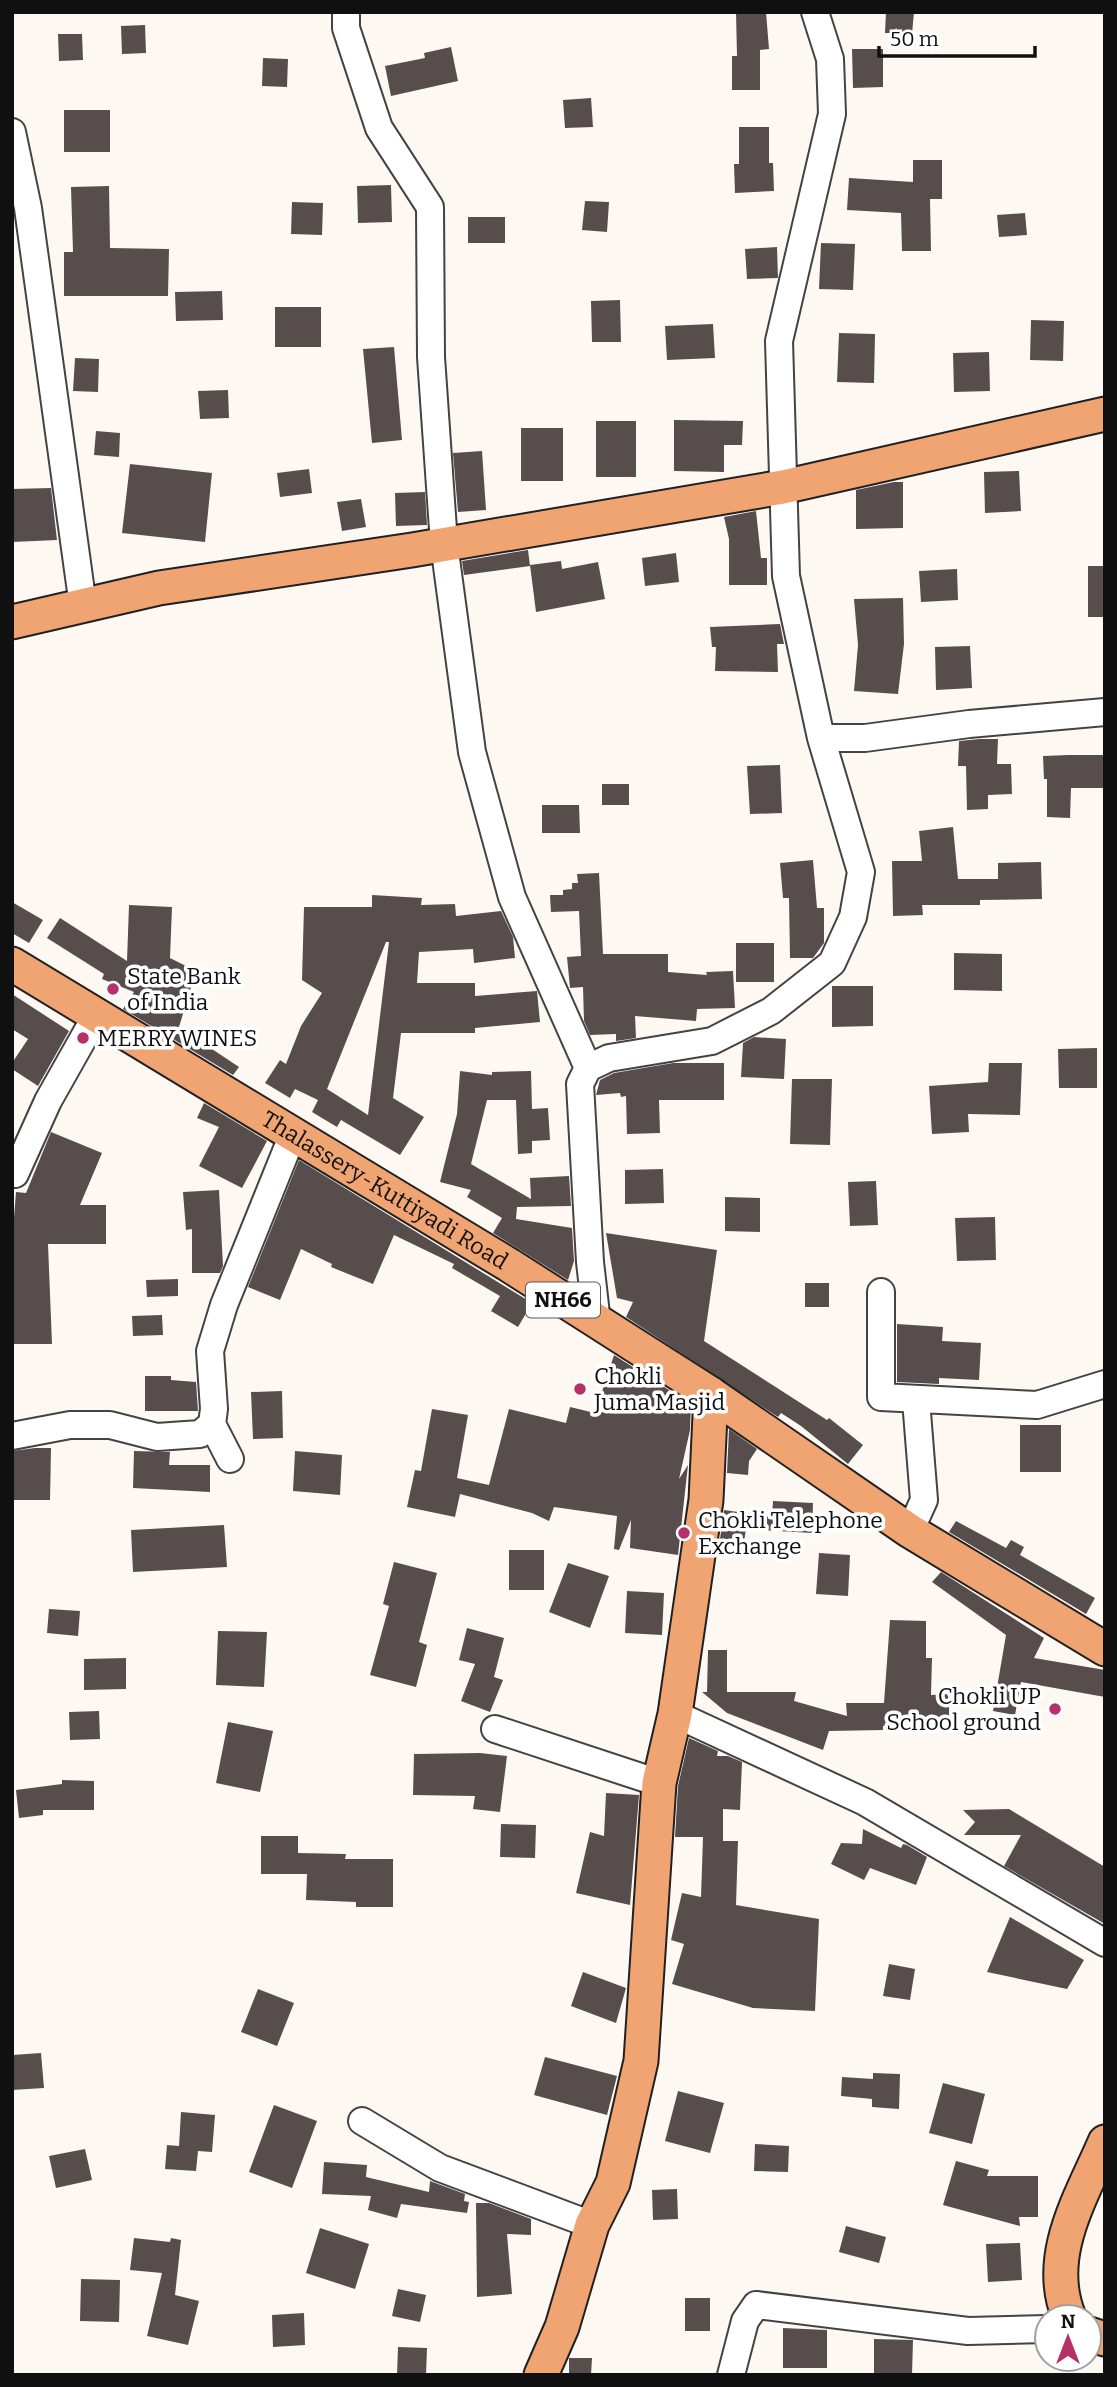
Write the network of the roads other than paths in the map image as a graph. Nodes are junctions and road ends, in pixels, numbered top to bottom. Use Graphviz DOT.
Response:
graph roads {
  1 [pos="346,12"];
  2 [pos="816,12"];
  3 [pos="12,132"];
  4 [pos="1105,414"];
  5 [pos="783,487"];
  6 [pos="444,544"];
  7 [pos="83,606"];
  8 [pos="12,622"];
  9 [pos="1105,712"];
  10 [pos="821,738"];
  11 [pos="12,964"];
  12 [pos="97,1014"];
  13 [pos="588,1068"];
  14 [pos="293,1134"];
  15 [pos="15,1174"];
  16 [pos="881,1292"];
  17 [pos="597,1323"];
  18 [pos="1105,1384"];
  19 [pos="711,1394"];
  20 [pos="916,1400"];
  21 [pos="212,1424"];
  22 [pos="12,1436"];
  23 [pos="230,1459"];
  24 [pos="910,1531"];
  25 [pos="1105,1650"];
  26 [pos="675,1714"];
  27 [pos="495,1729"];
  28 [pos="659,1783"];
  29 [pos="1105,1943"];
  30 [pos="362,2121"];
  31 [pos="1105,2142"];
  32 [pos="592,2225"];
  33 [pos="1065,2303"];
  34 [pos="1033,2329"];
  35 [pos="541,2375"];
  36 [pos="731,2375"];
  1 -- 6 [label="street"];
  2 -- 5 [label="street"];
  3 -- 7 [label="street"];
  4 -- 5 [label="main road"];
  5 -- 6 [label="main road"];
  5 -- 10 [label="street"];
  6 -- 7 [label="main road"];
  6 -- 13 [label="street"];
  7 -- 8 [label="main road"];
  9 -- 10 [label="street"];
  10 -- 13 [label="street"];
  11 -- 12 [label="main road, Thalassery-Kuttiyadi Road / NH66"];
  12 -- 14 [label="main road, Thalassery-Kuttiyadi Road / NH66"];
  12 -- 15 [label="street"];
  13 -- 17 [label="street"];
  14 -- 17 [label="main road, Thalassery-Kuttiyadi Road / NH66"];
  14 -- 21 [label="street"];
  16 -- 20 [label="street"];
  17 -- 19 [label="main road, Thalassery-Kuttiyadi Road / NH66"];
  18 -- 20 [label="street"];
  19 -- 24 [label="main road, Thalassery-Kuttiyadi Road / NH66"];
  19 -- 26 [label="main road"];
  20 -- 24 [label="street"];
  21 -- 22 [label="street"];
  21 -- 23 [label="street"];
  24 -- 25 [label="main road, Thalassery-Kuttiyadi Road / NH66"];
  26 -- 28 [label="main road"];
  26 -- 29 [label="street"];
  27 -- 28 [label="street"];
  28 -- 32 [label="main road"];
  30 -- 32 [label="street"];
  31 -- 33 [label="main road"];
  32 -- 35 [label="main road"];
  34 -- 36 [label="street"];
}
